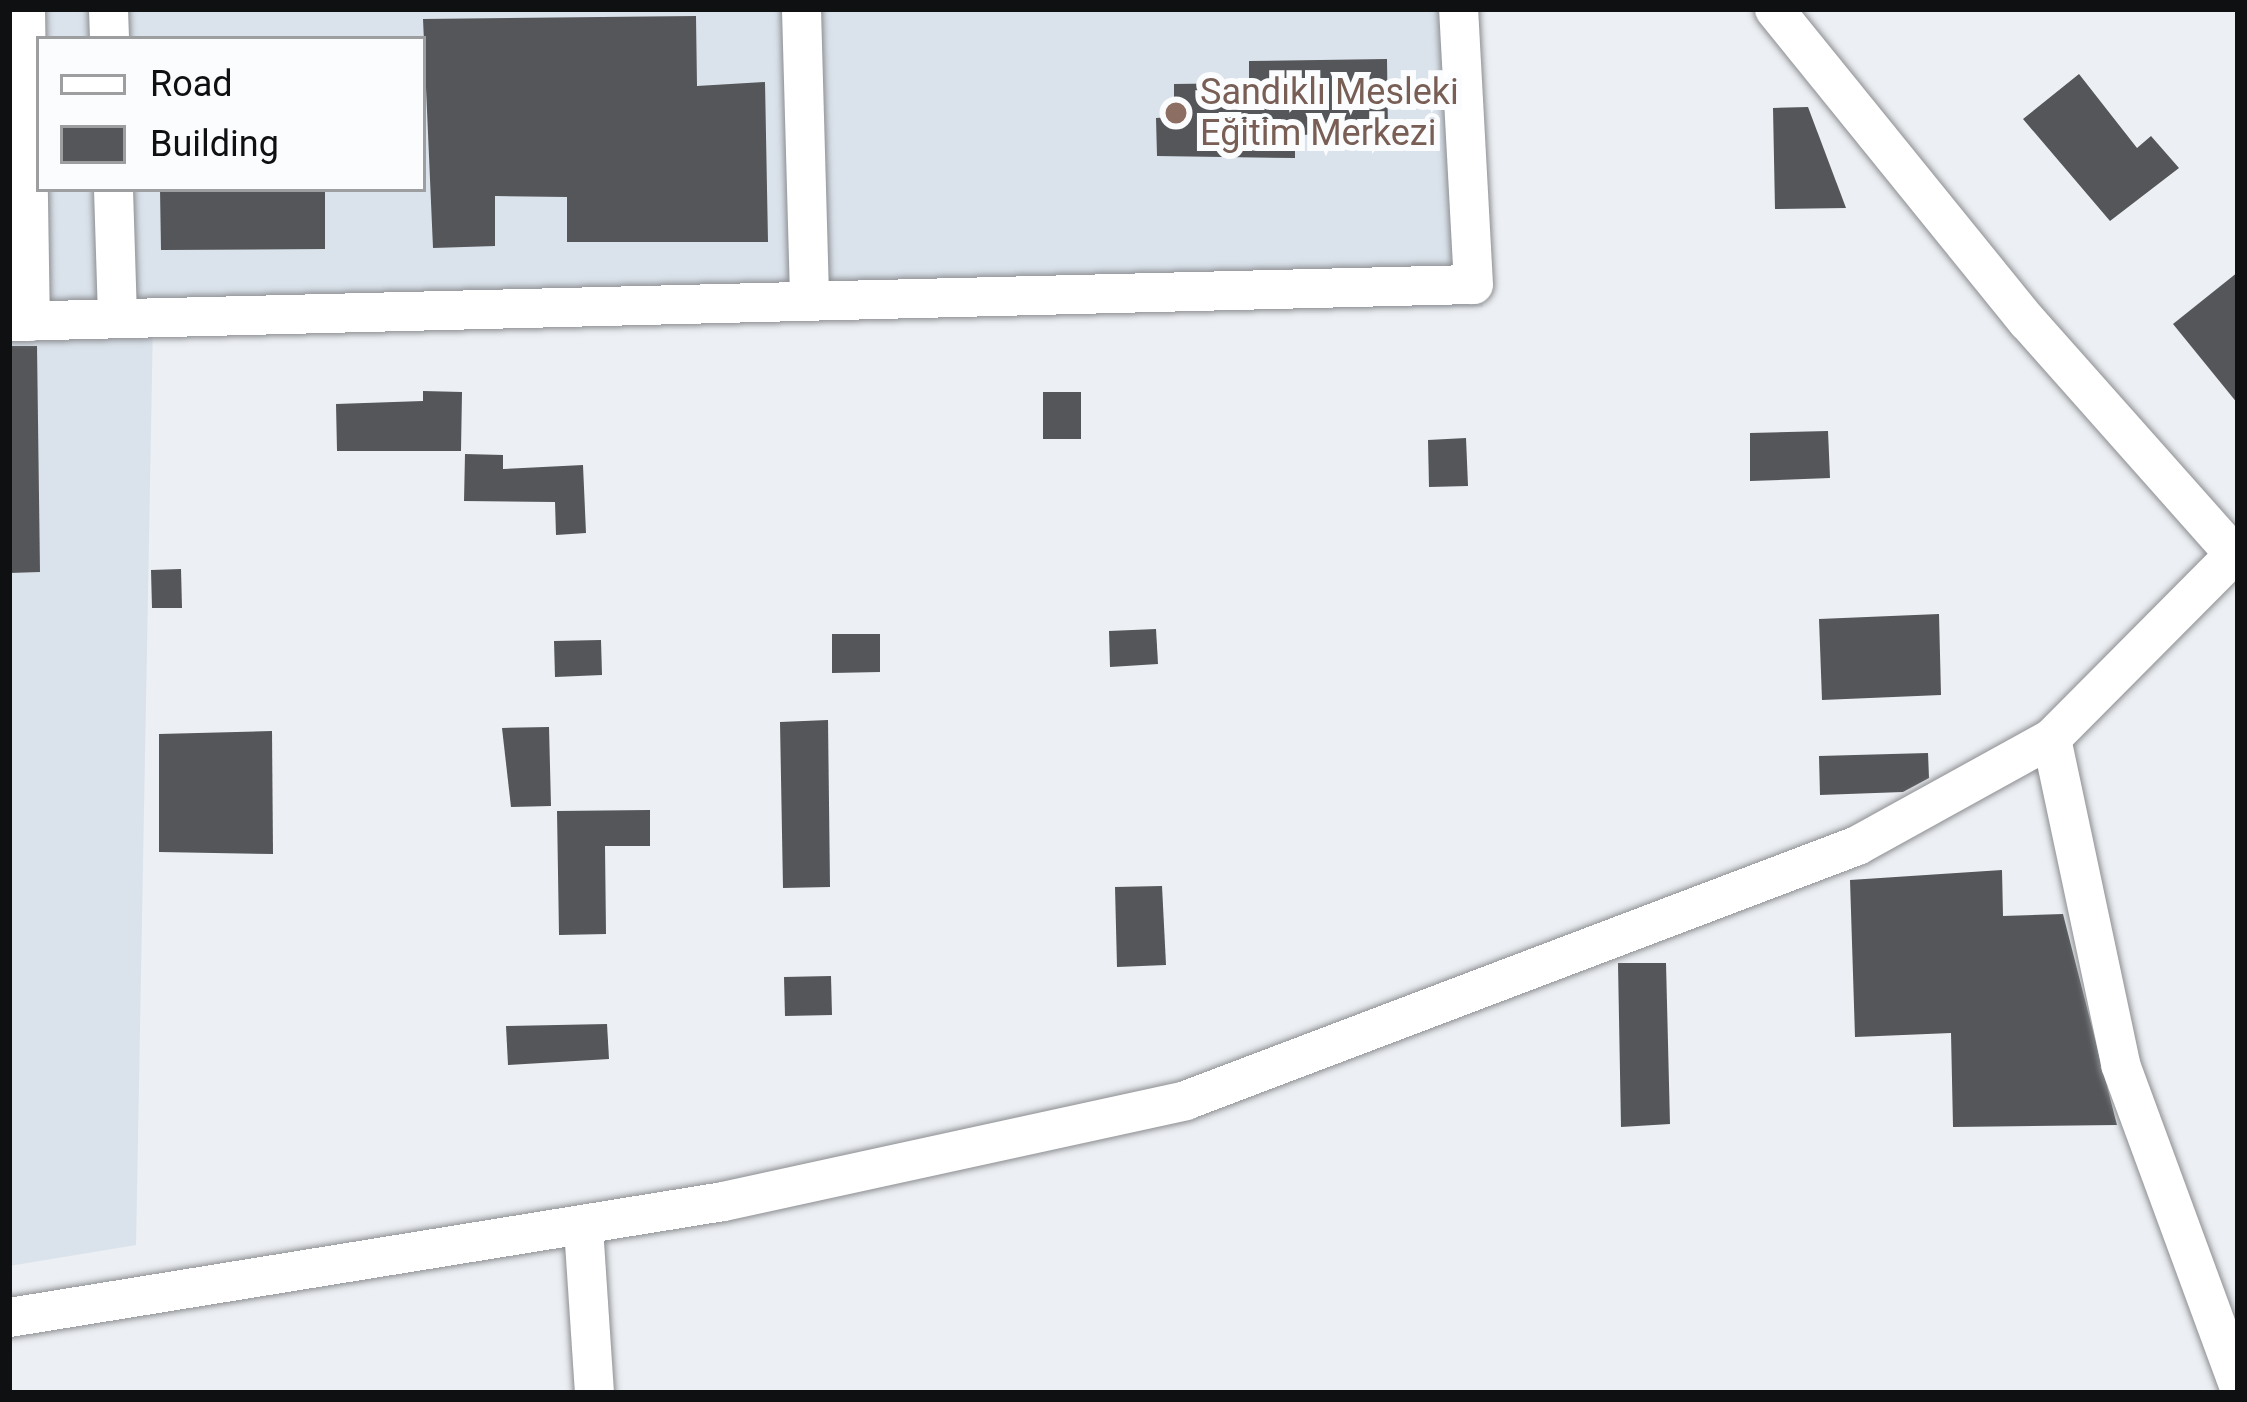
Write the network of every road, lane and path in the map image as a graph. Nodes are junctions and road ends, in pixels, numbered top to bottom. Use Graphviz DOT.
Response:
graph roads {
  1 [pos="25,9"];
  2 [pos="801,9"];
  3 [pos="1458,9"];
  4 [pos="1774,9"];
  5 [pos="113,192"];
  6 [pos="809,296"];
  7 [pos="117,317"];
  8 [pos="20,321"];
  9 [pos="2236,556"];
  10 [pos="2050,738"];
  11 [pos="583,1227"];
  12 [pos="9,1317"];
  13 [pos="2238,1384"];
  14 [pos="594,1393"];
  1 -- 8 [label="street"];
  2 -- 6 [label="street"];
  3 -- 6 [label="street"];
  4 -- 9 [label="street"];
  5 -- 7 [label="street"];
  6 -- 7 [label="street"];
  7 -- 8 [label="street"];
  9 -- 10 [label="street"];
  10 -- 11 [label="street"];
  10 -- 13 [label="street"];
  11 -- 12 [label="street"];
  11 -- 14 [label="street"];
}
